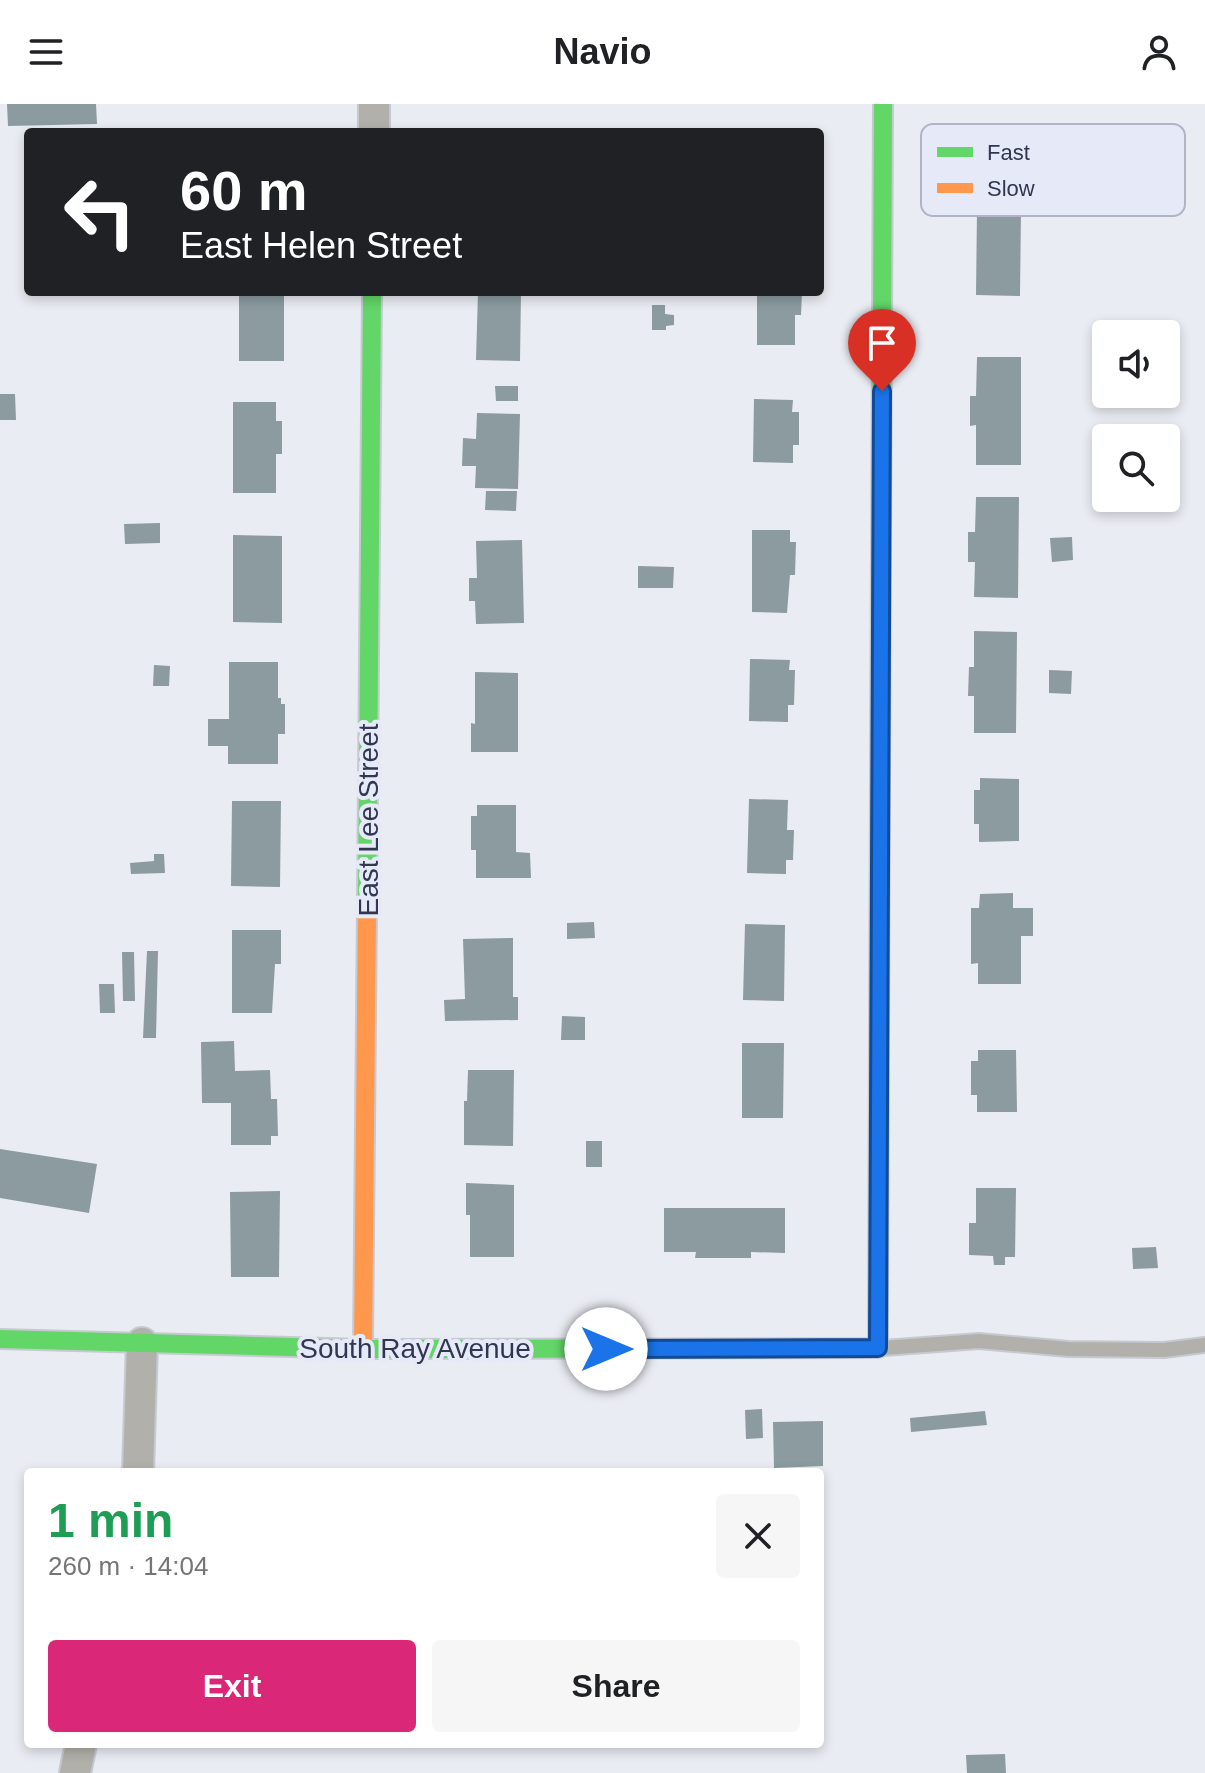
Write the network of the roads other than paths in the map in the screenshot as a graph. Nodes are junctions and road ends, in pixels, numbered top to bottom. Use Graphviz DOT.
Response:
graph roads {
  1 [pos="374,104"];
  2 [pos="883,104"];
  3 [pos="374,128"];
  4 [pos="372,296"];
  5 [pos="0,1339"];
  6 [pos="142,1343"];
  7 [pos="1205,1345"];
  8 [pos="878,1348"];
  9 [pos="363,1349"];
  10 [pos="138,1468"];
  11 [pos="80,1748"];
  12 [pos="75,1773"];
  1 -- 3 [label="street"];
  2 -- 8 [label="street"];
  4 -- 9 [label="street, East Lee Street"];
  5 -- 6 [label="street, South Ray Avenue"];
  6 -- 9 [label="street, South Ray Avenue"];
  6 -- 10 [label="street"];
  7 -- 8 [label="lane"];
  8 -- 9 [label="street, South Ray Avenue"];
  11 -- 12 [label="street"];
}
